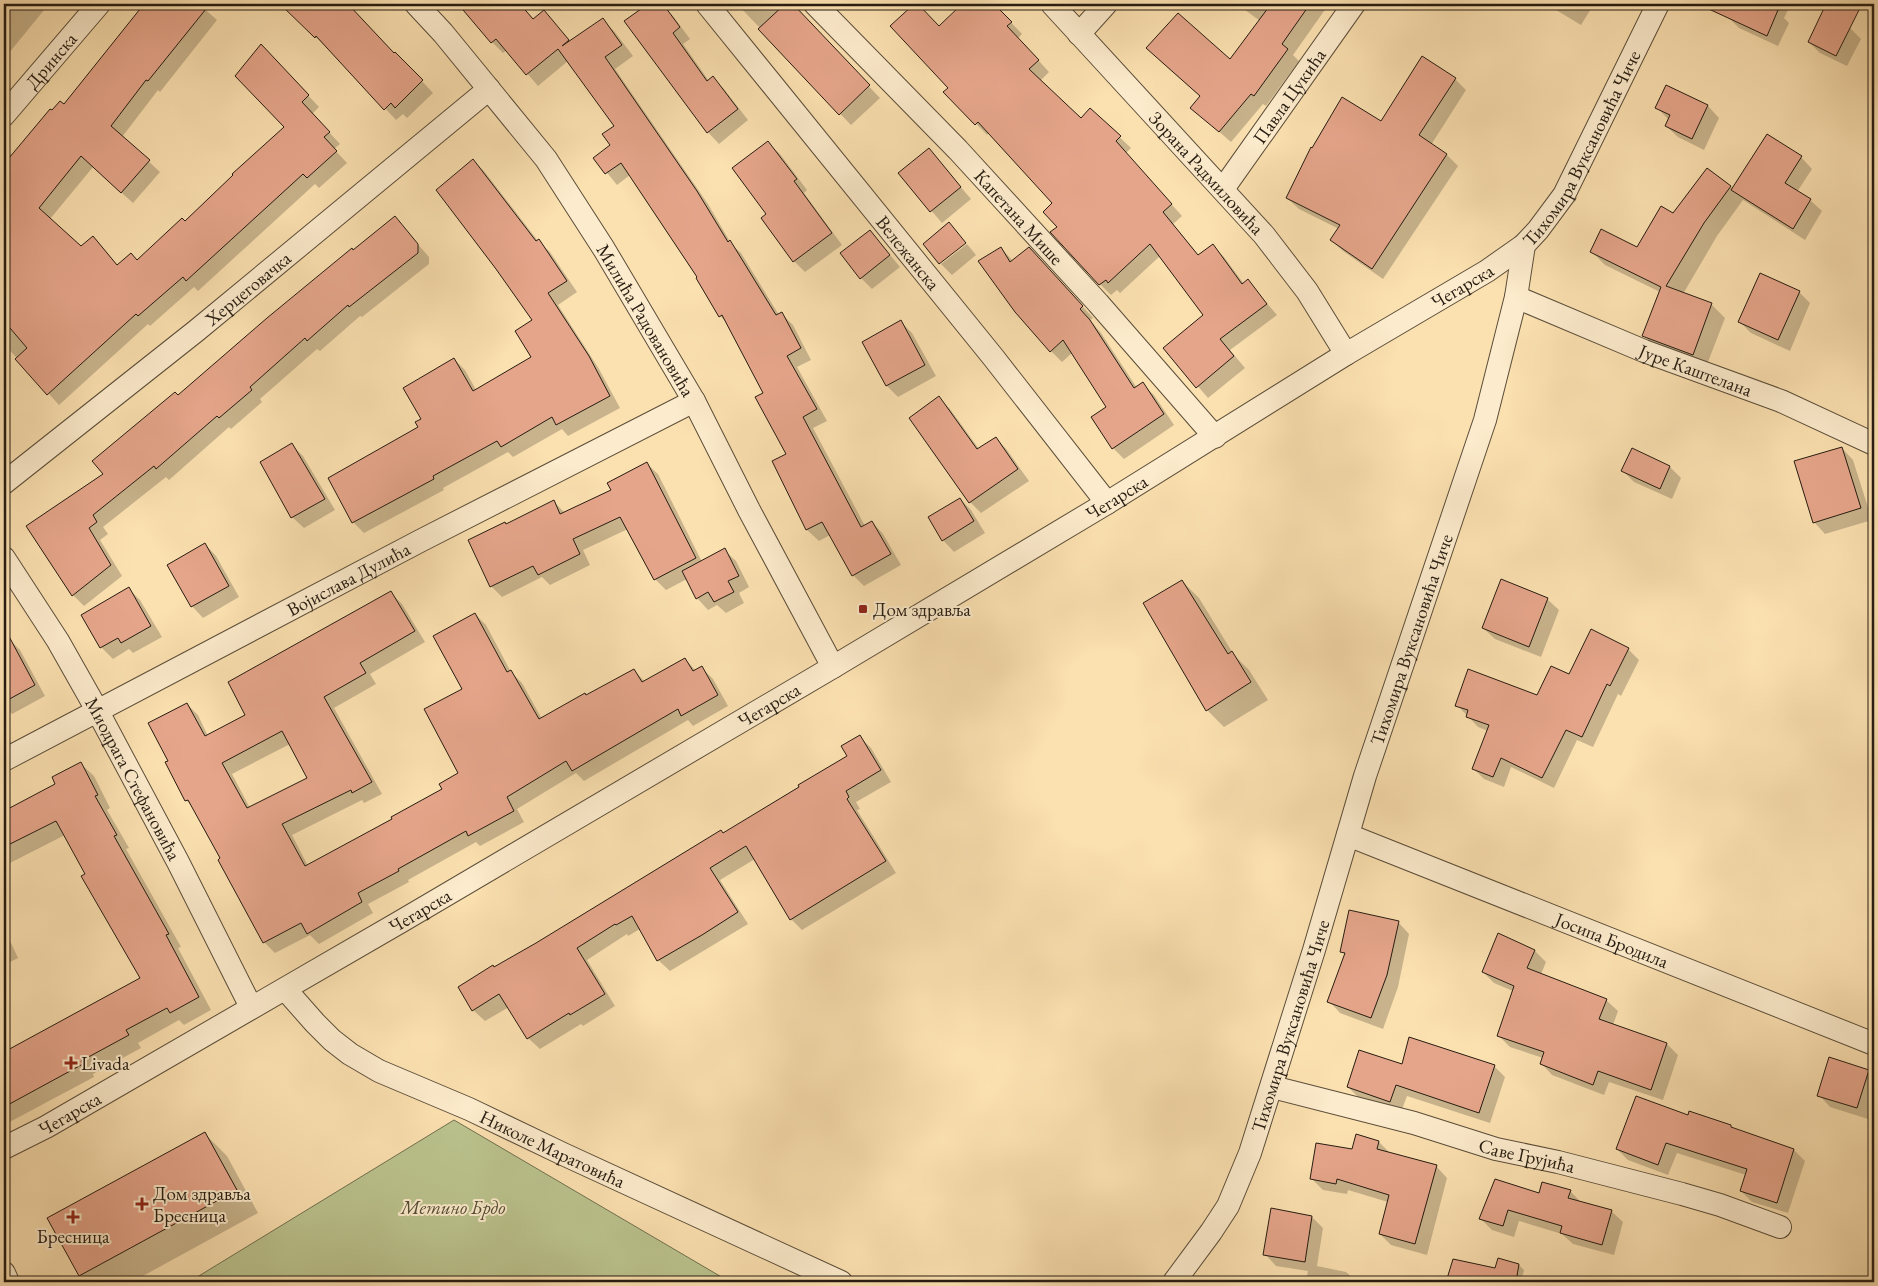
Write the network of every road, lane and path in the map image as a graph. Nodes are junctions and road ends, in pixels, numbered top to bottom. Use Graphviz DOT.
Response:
graph roads {
  1 [pos="99,4"];
  2 [pos="416,4"];
  3 [pos="707,4"];
  4 [pos="815,4"];
  5 [pos="1052,4"];
  6 [pos="1106,4"];
  7 [pos="1354,4"];
  8 [pos="1658,4"];
  9 [pos="1080,34"];
  10 [pos="489,89"];
  11 [pos="4,115"];
  12 [pos="1223,189"];
  13 [pos="1524,245"];
  14 [pos="1516,297"];
  15 [pos="1346,354"];
  16 [pos="694,402"];
  17 [pos="1215,437"];
  18 [pos="1874,444"];
  19 [pos="4,483"];
  20 [pos="1107,503"];
  21 [pos="4,558"];
  22 [pos="833,667"];
  23 [pos="97,710"];
  24 [pos="4,760"];
  25 [pos="1348,835"];
  26 [pos="285,988"];
  27 [pos="251,1007"];
  28 [pos="1874,1044"];
  29 [pos="1272,1087"];
  30 [pos="4,1148"];
  31 [pos="1780,1227"];
  32 [pos="4,1273"];
  33 [pos="8,1282"];
  34 [pos="841,1282"];
  35 [pos="1174,1282"];
  1 -- 11 [label="street, Дринска"];
  2 -- 10 [label="street, Милића Радовановића"];
  3 -- 20 [label="street, Вележанска"];
  4 -- 17 [label="street, Капетана Мише"];
  5 -- 9 [label="street, Зорана Радмиловића"];
  6 -- 9 [label="street"];
  7 -- 12 [label="street, Павла Цукића"];
  8 -- 13 [label="street, Тихомира Вуксановића Чиче"];
  9 -- 12 [label="street, Зорана Радмиловића"];
  10 -- 16 [label="street, Милића Радовановића"];
  10 -- 19 [label="street, Херцеговачка"];
  12 -- 15 [label="street, Зорана Радмиловића"];
  13 -- 14 [label="street, Тихомира Вуксановића Чиче"];
  13 -- 15 [label="street, Чегарска"];
  14 -- 18 [label="street, Јуре Каштелана"];
  14 -- 25 [label="street, Тихомира Вуксановића Чиче"];
  15 -- 17 [label="street, Чегарска"];
  16 -- 22 [label="street, Милића Радовановића"];
  16 -- 23 [label="street, Војислава Дулића"];
  17 -- 20 [label="street, Чегарска"];
  20 -- 22 [label="street, Чегарска"];
  21 -- 23 [label="street, Миодрага Стефановића"];
  22 -- 26 [label="street, Чегарска"];
  23 -- 24 [label="street, Војислава Дулића"];
  23 -- 27 [label="street, Миодрага Стефановића"];
  25 -- 28 [label="street, Јосипа Бродила"];
  25 -- 29 [label="street, Тихомира Вуксановића Чиче"];
  26 -- 27 [label="street, Чегарска"];
  26 -- 34 [label="street, Николе Маратовића"];
  27 -- 30 [label="street, Чегарска"];
  29 -- 31 [label="street, Саве Грујића"];
  29 -- 35 [label="street, Тихомира Вуксановића Чиче"];
  32 -- 33 [label="street"];
}
